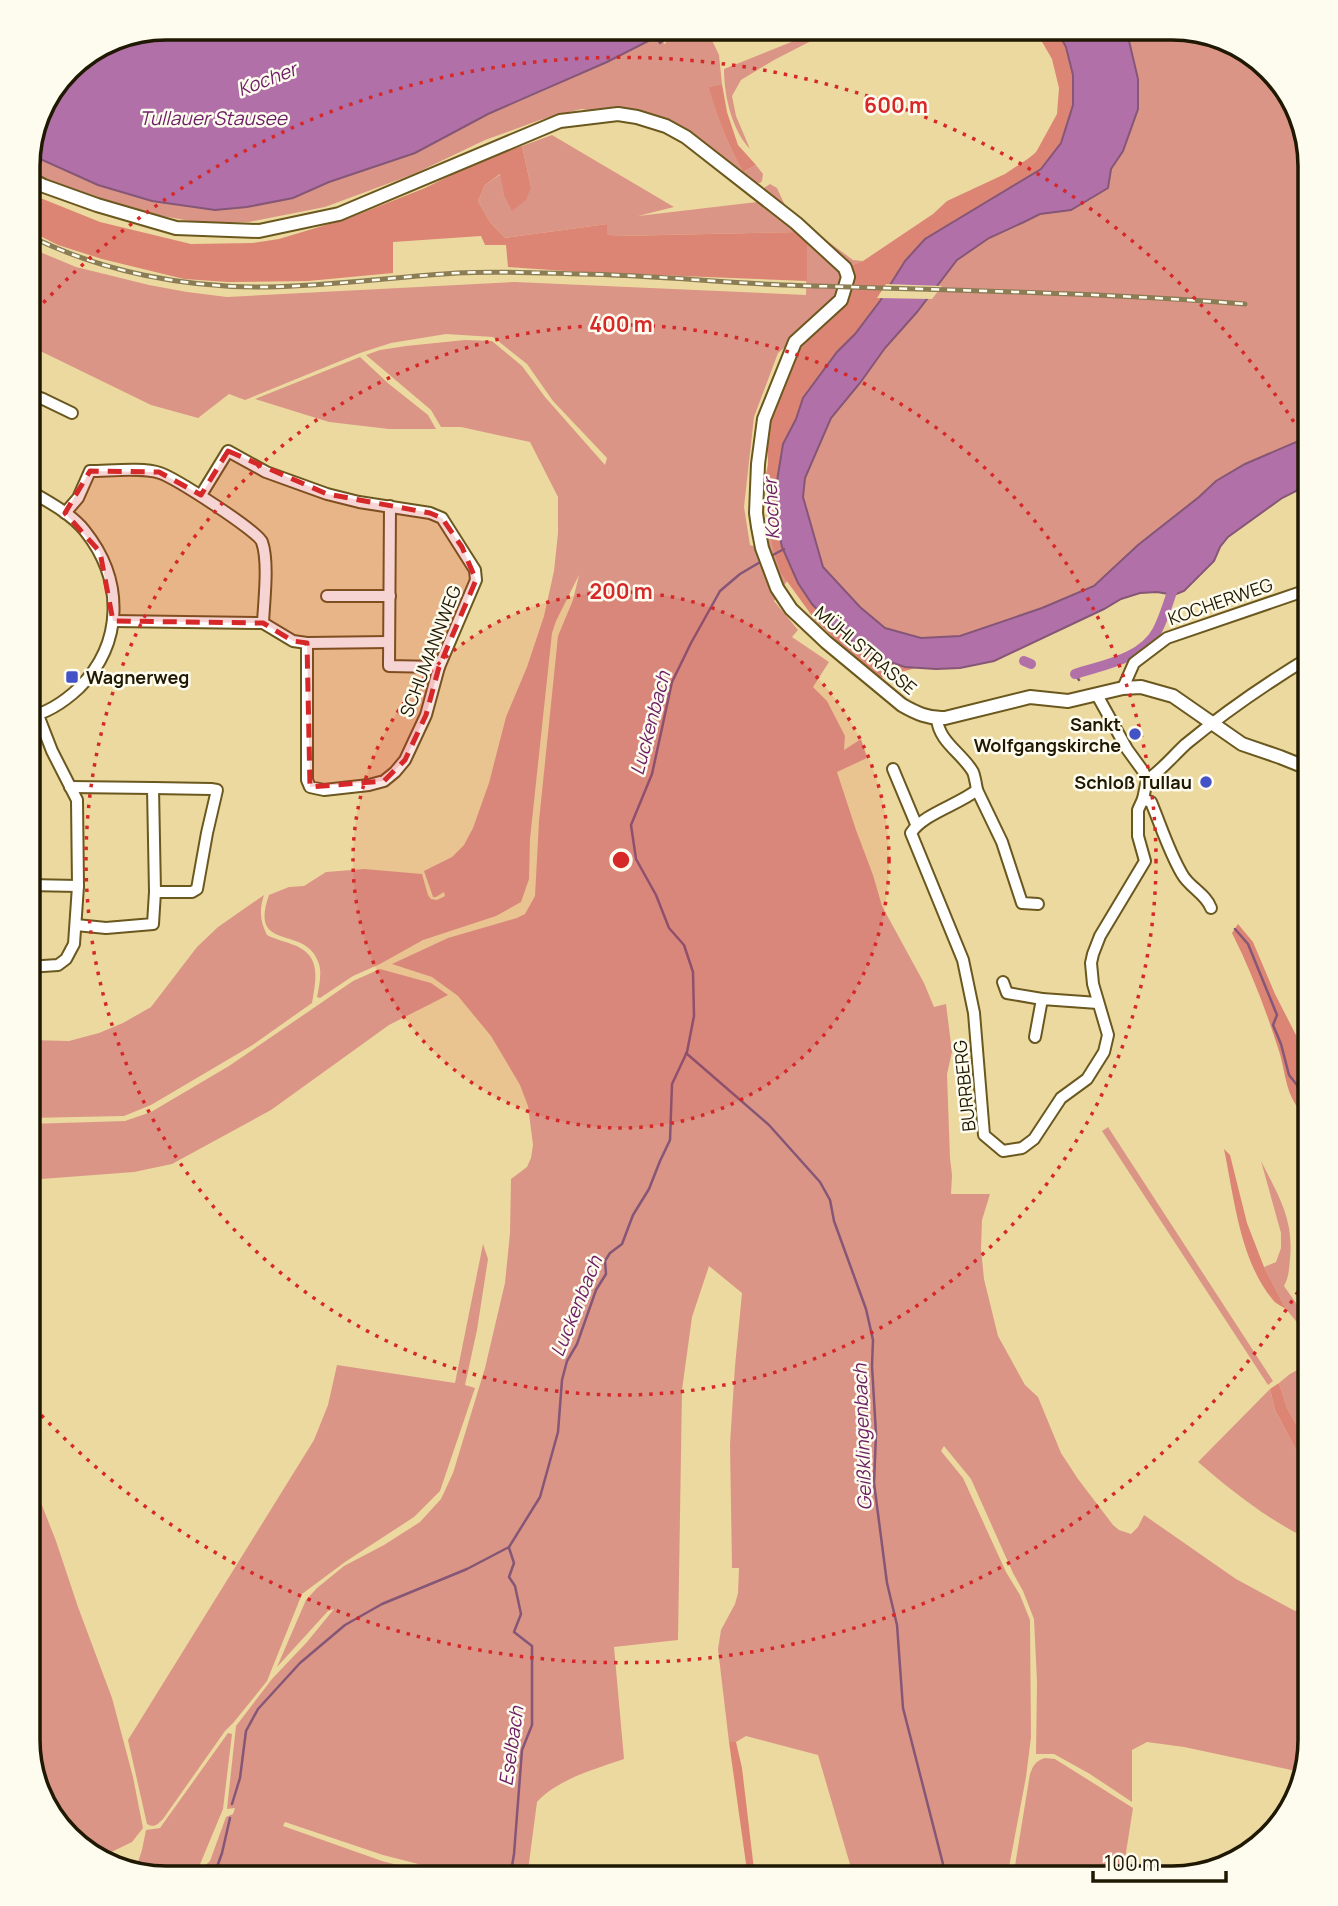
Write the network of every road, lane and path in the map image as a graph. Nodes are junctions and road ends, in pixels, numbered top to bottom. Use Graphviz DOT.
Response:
graph roads {
  1 [pos="41,184"];
  2 [pos="41,398"];
  3 [pos="72,413"];
  4 [pos="201,495"];
  5 [pos="41,498"];
  6 [pos="390,506"];
  7 [pos="65,513"];
  8 [pos="1298,593"];
  9 [pos="327,596"];
  10 [pos="390,596"];
  11 [pos="113,621"];
  12 [pos="263,623"];
  13 [pos="389,642"];
  14 [pos="307,643"];
  15 [pos="1298,664"];
  16 [pos="439,667"];
  17 [pos="1124,688"];
  18 [pos="1097,695"];
  19 [pos="41,713"];
  20 [pos="937,719"];
  21 [pos="1212,723"];
  22 [pos="41,730"];
  23 [pos="1298,764"];
  24 [pos="893,769"];
  25 [pos="1147,780"];
  26 [pos="70,787"];
  27 [pos="153,788"];
  28 [pos="977,790"];
  29 [pos="1143,799"];
  30 [pos="916,824"];
  31 [pos="41,885"];
  32 [pos="78,886"];
  33 [pos="155,892"];
  34 [pos="1038,904"];
  35 [pos="1211,908"];
  36 [pos="76,925"];
  37 [pos="40,966"];
  38 [pos="1003,982"];
  39 [pos="1042,999"];
  40 [pos="1098,1003"];
  41 [pos="1035,1037"];
  1 -- 20 [label="street, MÜHLSTRASSE"];
  2 -- 3 [label="street"];
  4 -- 6 [label="street, SCHUMANNWEG"];
  4 -- 7 [label="street"];
  4 -- 12 [label="street"];
  5 -- 7 [label="street"];
  6 -- 10 [label="street"];
  6 -- 16 [label="street, SCHUMANNWEG"];
  7 -- 11 [label="street"];
  8 -- 17 [label="street, KOCHERWEG"];
  9 -- 10 [label="street"];
  10 -- 13 [label="street"];
  11 -- 12 [label="street"];
  11 -- 19 [label="street"];
  12 -- 14 [label="street"];
  13 -- 14 [label="street"];
  13 -- 16 [label="street"];
  14 -- 16 [label="street, SCHUMANNWEG"];
  15 -- 21 [label="street"];
  17 -- 18 [label="street"];
  17 -- 21 [label="street"];
  18 -- 20 [label="street"];
  18 -- 25 [label="street"];
  20 -- 28 [label="street"];
  21 -- 23 [label="street"];
  21 -- 25 [label="street"];
  22 -- 26 [label="street"];
  24 -- 30 [label="street, BURRBERG"];
  25 -- 29 [label="street"];
  26 -- 27 [label="street"];
  26 -- 32 [label="street"];
  27 -- 33 [label="street"];
  27 -- 33 [label="street"];
  28 -- 30 [label="street"];
  28 -- 34 [label="street"];
  29 -- 35 [label="street"];
  29 -- 40 [label="street, BURRBERG"];
  30 -- 40 [label="street, BURRBERG"];
  31 -- 32 [label="street"];
  32 -- 36 [label="street"];
  33 -- 36 [label="street"];
  36 -- 37 [label="street"];
  38 -- 39 [label="street"];
  39 -- 40 [label="street"];
  39 -- 41 [label="street"];
}
